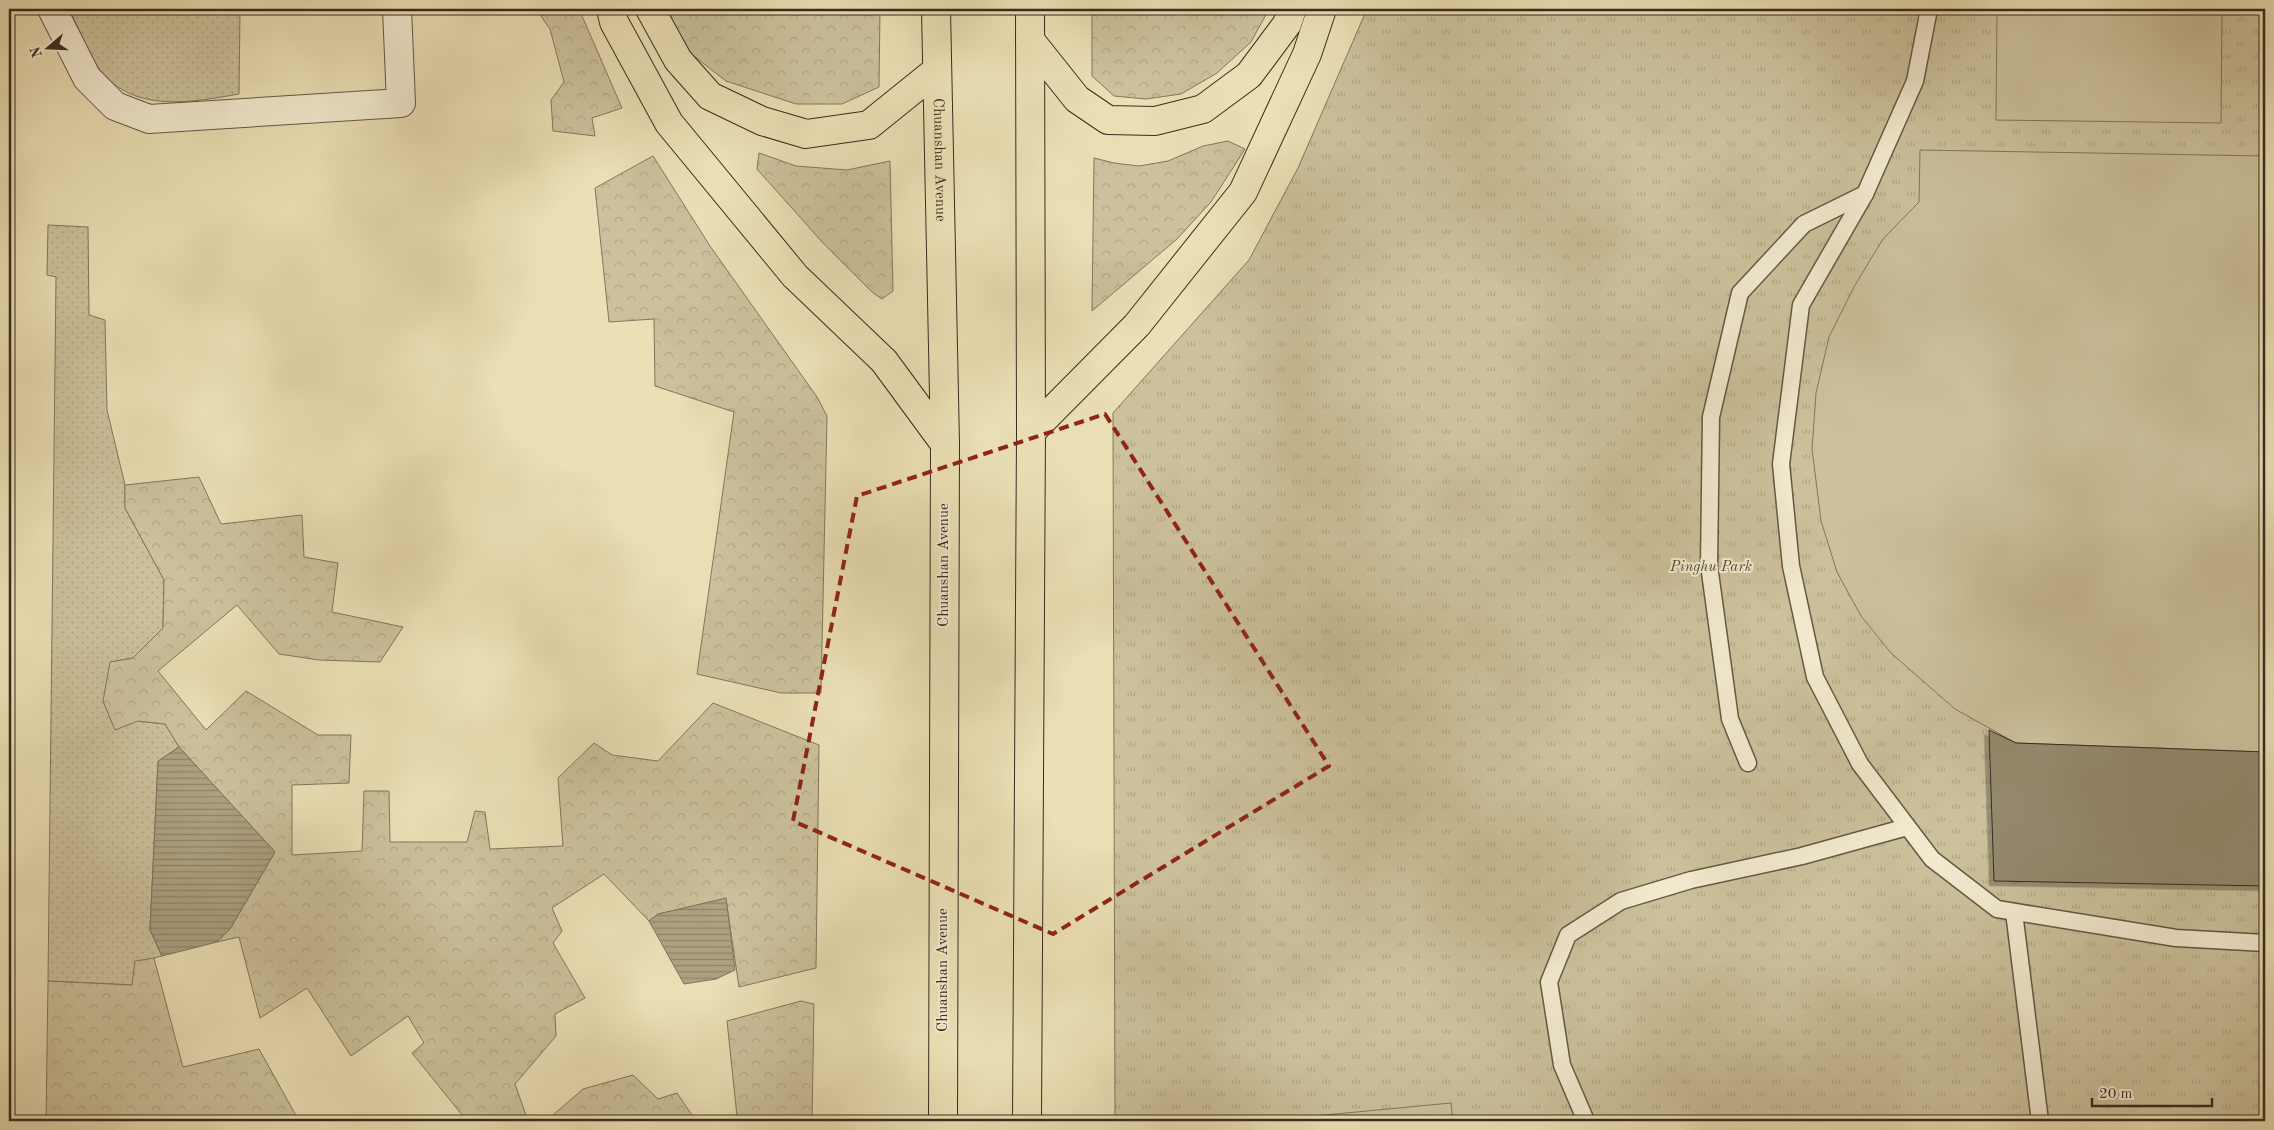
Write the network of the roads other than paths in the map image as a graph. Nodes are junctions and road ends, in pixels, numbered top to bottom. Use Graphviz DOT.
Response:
graph roads {
  1 [pos="52,9"];
  2 [pos="397,9"];
  3 [pos="611,9"];
  4 [pos="650,9"];
  5 [pos="936,9"];
  6 [pos="1030,9"];
  7 [pos="1292,9"];
  8 [pos="1322,9"];
  9 [pos="1929,9"];
  10 [pos="1030,40"];
  11 [pos="936,70"];
  12 [pos="1865,194"];
  13 [pos="1031,432"];
  14 [pos="945,444"];
  15 [pos="1748,763"];
  16 [pos="1907,827"];
  17 [pos="2014,912"];
  18 [pos="2265,943"];
  19 [pos="943,1121"];
  20 [pos="1027,1121"];
  21 [pos="1586,1121"];
  22 [pos="2040,1121"];
  1 -- 2 [label="street"];
  3 -- 14 [label="highway"];
  4 -- 11 [label="highway"];
  5 -- 11 [label="highway, Chuanshan Avenue"];
  6 -- 10 [label="highway"];
  7 -- 10 [label="highway"];
  8 -- 13 [label="highway"];
  9 -- 12 [label="lane"];
  10 -- 13 [label="highway"];
  11 -- 14 [label="highway, Chuanshan Avenue"];
  12 -- 15 [label="lane"];
  12 -- 16 [label="lane"];
  13 -- 20 [label="highway"];
  14 -- 19 [label="highway, Chuanshan Avenue"];
  16 -- 17 [label="lane"];
  16 -- 21 [label="lane"];
  17 -- 18 [label="lane"];
  17 -- 22 [label="lane"];
}
